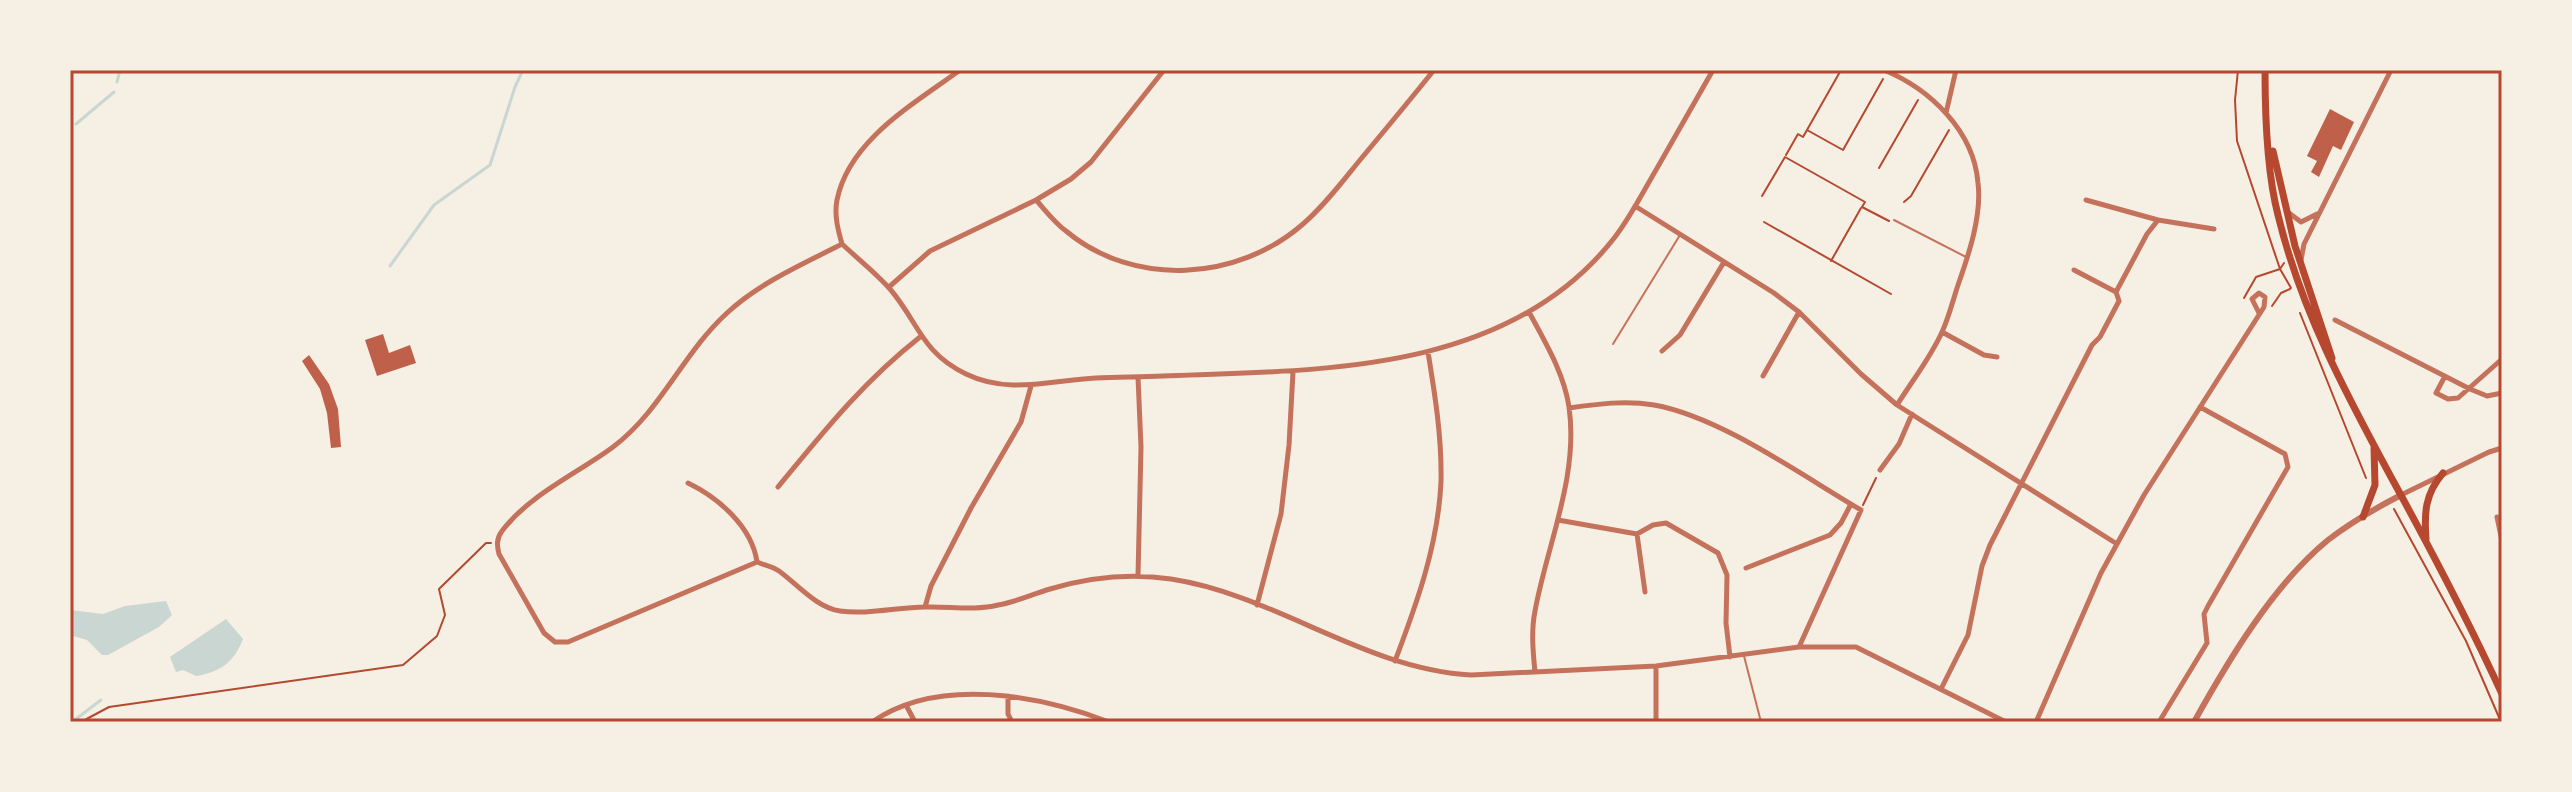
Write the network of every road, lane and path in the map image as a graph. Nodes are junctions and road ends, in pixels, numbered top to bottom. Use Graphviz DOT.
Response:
graph roads {
  1 [pos="960,70"];
  2 [pos="1164,70"];
  3 [pos="1434,70"];
  4 [pos="1713,70"];
  5 [pos="1841,70"];
  6 [pos="1956,70"];
  7 [pos="2238,70"];
  8 [pos="2265,70"];
  9 [pos="2391,70"];
  10 [pos="1886,71"];
  11 [pos="1922,92"];
  12 [pos="1946,113"];
  13 [pos="1954,122"];
  14 [pos="1807,130"];
  15 [pos="2269,137"];
  16 [pos="1785,157"];
  17 [pos="1879,168"];
  18 [pos="1762,196"];
  19 [pos="1036,200"];
  20 [pos="2086,200"];
  21 [pos="1904,202"];
  22 [pos="1635,206"];
  23 [pos="1862,207"];
  24 [pos="2286,210"];
  25 [pos="2321,211"];
  26 [pos="1894,220"];
  27 [pos="2158,220"];
  28 [pos="1764,222"];
  29 [pos="2214,229"];
  30 [pos="1680,234"];
  31 [pos="842,244"];
  32 [pos="1967,257"];
  33 [pos="1831,261"];
  34 [pos="1724,262"];
  35 [pos="2300,263"];
  36 [pos="2280,269"];
  37 [pos="2074,270"];
  38 [pos="889,287"];
  39 [pos="2116,292"];
  40 [pos="1891,294"];
  41 [pos="2243,298"];
  42 [pos="1529,312"];
  43 [pos="1799,312"];
  44 [pos="2259,313"];
  45 [pos="2335,320"];
  46 [pos="1942,332"];
  47 [pos="921,337"];
  48 [pos="1613,344"];
  49 [pos="1662,351"];
  50 [pos="1428,352"];
  51 [pos="1997,357"];
  52 [pos="2502,359"];
  53 [pos="1293,372"];
  54 [pos="1763,376"];
  55 [pos="1138,377"];
  56 [pos="2444,378"];
  57 [pos="2341,383"];
  58 [pos="1031,386"];
  59 [pos="2470,389"];
  60 [pos="2502,393"];
  61 [pos="1897,405"];
  62 [pos="2200,407"];
  63 [pos="1569,408"];
  64 [pos="1912,414"];
  65 [pos="2374,446"];
  66 [pos="2502,448"];
  67 [pos="1880,470"];
  68 [pos="2443,473"];
  69 [pos="688,483"];
  70 [pos="2023,484"];
  71 [pos="778,487"];
  72 [pos="2401,495"];
  73 [pos="1851,504"];
  74 [pos="1861,510"];
  75 [pos="2363,517"];
  76 [pos="2497,517"];
  77 [pos="1558,520"];
  78 [pos="1637,534"];
  79 [pos="2427,541"];
  80 [pos="2502,541"];
  81 [pos="496,544"];
  82 [pos="2117,544"];
  83 [pos="757,562"];
  84 [pos="1746,568"];
  85 [pos="1138,576"];
  86 [pos="1645,592"];
  87 [pos="1257,605"];
  88 [pos="925,607"];
  89 [pos="1799,647"];
  90 [pos="1744,655"];
  91 [pos="1730,657"];
  92 [pos="1395,661"];
  93 [pos="1656,666"];
  94 [pos="1535,672"];
  95 [pos="1941,689"];
  96 [pos="2502,694"];
  97 [pos="1008,696"];
  98 [pos="906,705"];
  99 [pos="81,722"];
  100 [pos="872,722"];
  101 [pos="915,722"];
  102 [pos="1012,722"];
  103 [pos="1109,722"];
  104 [pos="1656,722"];
  105 [pos="1761,722"];
  106 [pos="2006,722"];
  107 [pos="2036,722"];
  108 [pos="2159,722"];
  109 [pos="2194,722"];
  1 -- 31 [label="street"];
  2 -- 19 [label="street"];
  3 -- 19 [label="street"];
  4 -- 22 [label="street"];
  5 -- 14 [label="path"];
  6 -- 12 [label="street"];
  7 -- 36 [label="path"];
  8 -- 15 [label="main road"];
  9 -- 25 [label="street"];
  10 -- 11 [label="street"];
  10 -- 14 [label="path"];
  11 -- 12 [label="street"];
  11 -- 17 [label="path"];
  12 -- 13 [label="street"];
  13 -- 21 [label="path"];
  13 -- 32 [label="street"];
  14 -- 16 [label="path"];
  15 -- 24 [label="main road"];
  15 -- 57 [label="main road"];
  16 -- 18 [label="path"];
  16 -- 23 [label="path"];
  19 -- 38 [label="street"];
  20 -- 27 [label="street"];
  22 -- 30 [label="street"];
  22 -- 42 [label="street"];
  23 -- 26 [label="path"];
  23 -- 33 [label="path"];
  24 -- 25 [label="street"];
  24 -- 35 [label="main road"];
  25 -- 35 [label="street"];
  26 -- 32 [label="lane"];
  27 -- 29 [label="street"];
  27 -- 39 [label="street"];
  28 -- 33 [label="path"];
  30 -- 34 [label="street"];
  30 -- 48 [label="lane"];
  31 -- 38 [label="street"];
  31 -- 81 [label="street"];
  32 -- 46 [label="street"];
  33 -- 40 [label="path"];
  34 -- 43 [label="street"];
  34 -- 49 [label="street"];
  35 -- 57 [label="main road"];
  36 -- 41 [label="path"];
  36 -- 44 [label="path"];
  37 -- 39 [label="street"];
  38 -- 47 [label="street"];
  39 -- 70 [label="street"];
  42 -- 50 [label="street"];
  42 -- 63 [label="street"];
  43 -- 54 [label="street"];
  43 -- 61 [label="street"];
  44 -- 62 [label="street"];
  45 -- 56 [label="street"];
  46 -- 51 [label="street"];
  46 -- 61 [label="street"];
  47 -- 58 [label="street"];
  47 -- 71 [label="street"];
  50 -- 53 [label="street"];
  50 -- 92 [label="street"];
  52 -- 59 [label="street"];
  53 -- 55 [label="street"];
  53 -- 87 [label="street"];
  55 -- 58 [label="street"];
  55 -- 85 [label="street"];
  56 -- 59 [label="street"];
  56 -- 59 [label="street"];
  57 -- 65 [label="main road"];
  58 -- 88 [label="street"];
  59 -- 60 [label="street"];
  61 -- 64 [label="street"];
  62 -- 82 [label="street"];
  62 -- 108 [label="street"];
  63 -- 73 [label="street"];
  63 -- 77 [label="street"];
  64 -- 67 [label="street"];
  64 -- 70 [label="street"];
  65 -- 72 [label="main road"];
  65 -- 75 [label="main road"];
  66 -- 68 [label="street"];
  67 -- 74 [label="path"];
  68 -- 72 [label="street"];
  68 -- 79 [label="main road"];
  69 -- 83 [label="street"];
  70 -- 82 [label="street"];
  70 -- 95 [label="street"];
  72 -- 75 [label="street"];
  72 -- 79 [label="main road"];
  73 -- 74 [label="street"];
  73 -- 84 [label="street"];
  74 -- 89 [label="street"];
  75 -- 109 [label="street"];
  76 -- 80 [label="street"];
  77 -- 78 [label="street"];
  77 -- 94 [label="street"];
  78 -- 86 [label="street"];
  78 -- 91 [label="street"];
  79 -- 96 [label="main road"];
  81 -- 83 [label="street"];
  81 -- 99 [label="path"];
  82 -- 107 [label="street"];
  83 -- 88 [label="street"];
  85 -- 87 [label="street"];
  85 -- 88 [label="street"];
  87 -- 92 [label="street"];
  89 -- 90 [label="street"];
  89 -- 95 [label="street"];
  90 -- 91 [label="street"];
  90 -- 105 [label="lane"];
  91 -- 93 [label="street"];
  92 -- 94 [label="street"];
  93 -- 94 [label="street"];
  93 -- 104 [label="street"];
  95 -- 106 [label="street"];
  97 -- 98 [label="street"];
  97 -- 102 [label="street"];
  97 -- 103 [label="street"];
  98 -- 100 [label="street"];
  98 -- 101 [label="street"];
}
